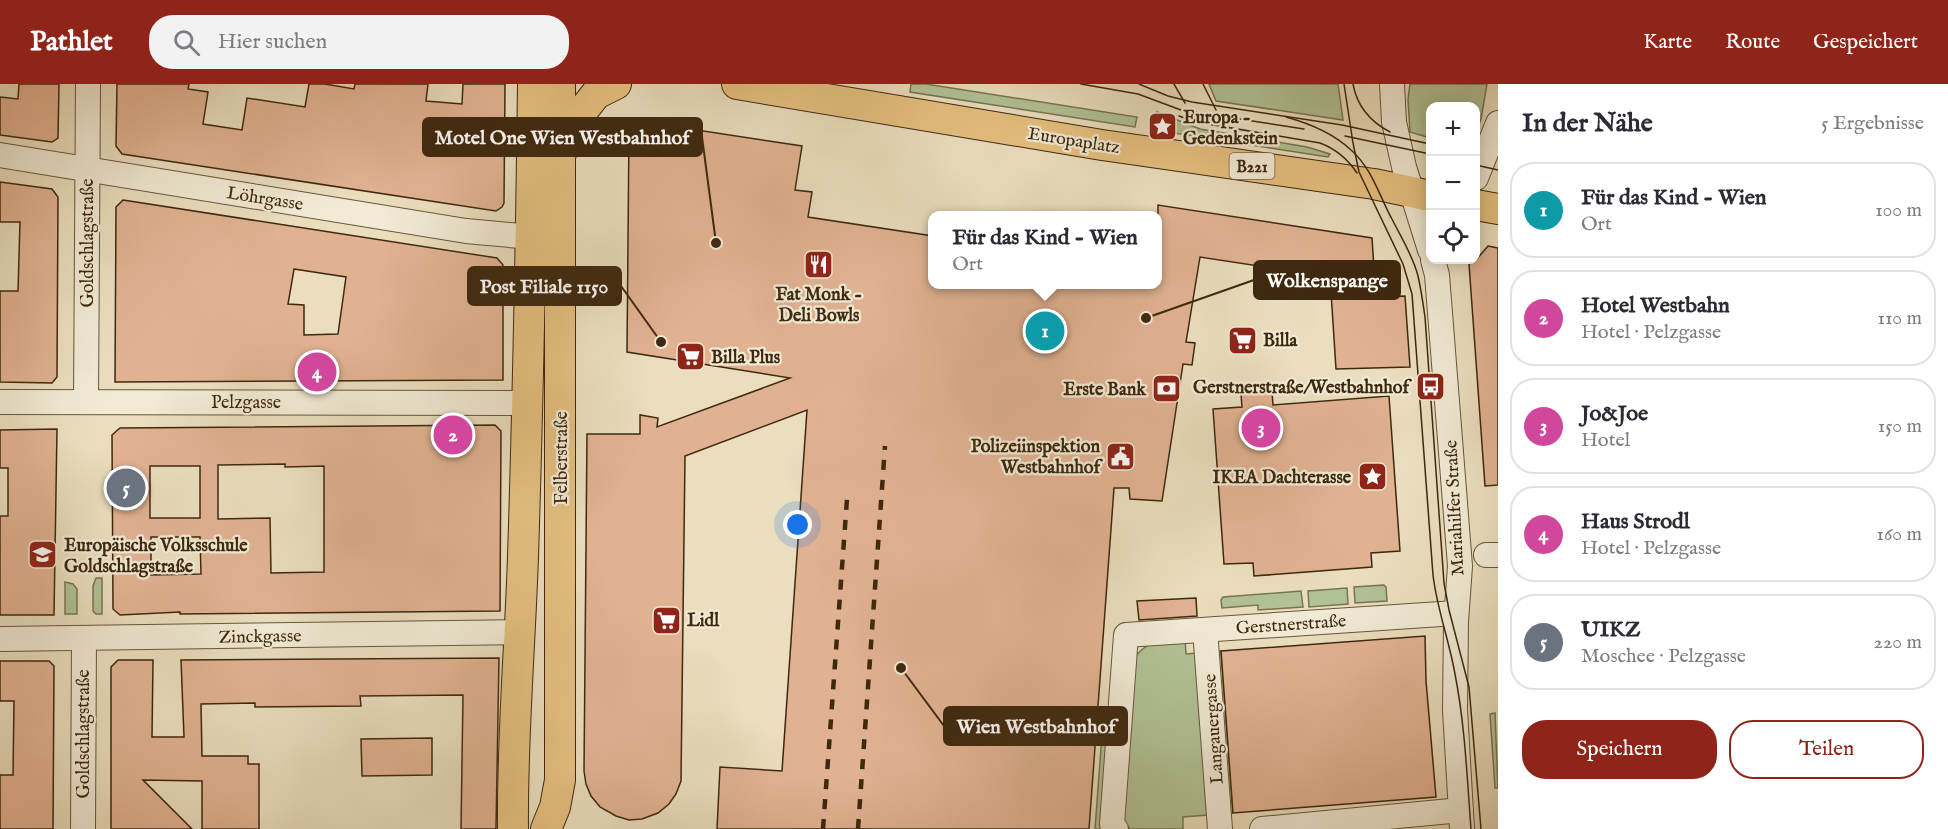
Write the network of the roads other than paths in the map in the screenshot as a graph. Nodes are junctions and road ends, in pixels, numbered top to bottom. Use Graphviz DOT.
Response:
graph roads {
  1 [pos="88,84"];
  2 [pos="533,84"];
  3 [pos="560,84"];
  4 [pos="616,84"];
  5 [pos="737,84"];
  6 [pos="1392,84"];
  7 [pos="1498,123"];
  8 [pos="561,154"];
  9 [pos="0,155"];
  10 [pos="1480,168"];
  11 [pos="87,169"];
  12 [pos="1421,194"];
  13 [pos="1480,206"];
  14 [pos="1498,209"];
  15 [pos="1426,222"];
  16 [pos="531,237"];
  17 [pos="1434,264"];
  18 [pos="86,401"];
  19 [pos="0,402"];
  20 [pos="528,403"];
  21 [pos="1456,613"];
  22 [pos="1205,630"];
  23 [pos="520,632"];
  24 [pos="84,638"];
  25 [pos="0,639"];
  26 [pos="1462,819"];
  27 [pos="83,829"];
  28 [pos="513,829"];
  29 [pos="546,829"];
  30 [pos="1116,829"];
  31 [pos="1220,829"];
  32 [pos="1262,829"];
  1 -- 11 [label="street, Goldschlagstraße"];
  2 -- 16 [label="main road, Felberstraße"];
  3 -- 8 [label="main road, Felberstraße"];
  4 -- 8 [label="main road"];
  5 -- 12 [label="main road, Europaplatz / B221"];
  6 -- 12 [label="street"];
  7 -- 10 [label="street"];
  8 -- 29 [label="main road, Felberstraße"];
  9 -- 11 [label="street, Löhrgasse"];
  11 -- 16 [label="street, Löhrgasse"];
  11 -- 18 [label="street, Goldschlagstraße"];
  12 -- 15 [label="street"];
  13 -- 14 [label="main road"];
  16 -- 20 [label="main road, Felberstraße"];
  17 -- 21 [label="street, Mariahilfer Straße"];
  18 -- 19 [label="street, Pelzgasse"];
  18 -- 20 [label="street, Pelzgasse"];
  20 -- 23 [label="main road, Felberstraße"];
  21 -- 22 [label="street, Gerstnerstraße"];
  21 -- 26 [label="street, Mariahilfer Straße"];
  22 -- 30 [label="street, Gerstnerstraße"];
  22 -- 31 [label="street, Langauergasse"];
  23 -- 24 [label="street, Zinckgasse"];
  23 -- 28 [label="main road, Felberstraße"];
  24 -- 25 [label="street, Zinckgasse"];
  24 -- 27 [label="street, Goldschlagstraße"];
  26 -- 32 [label="street"];
}
